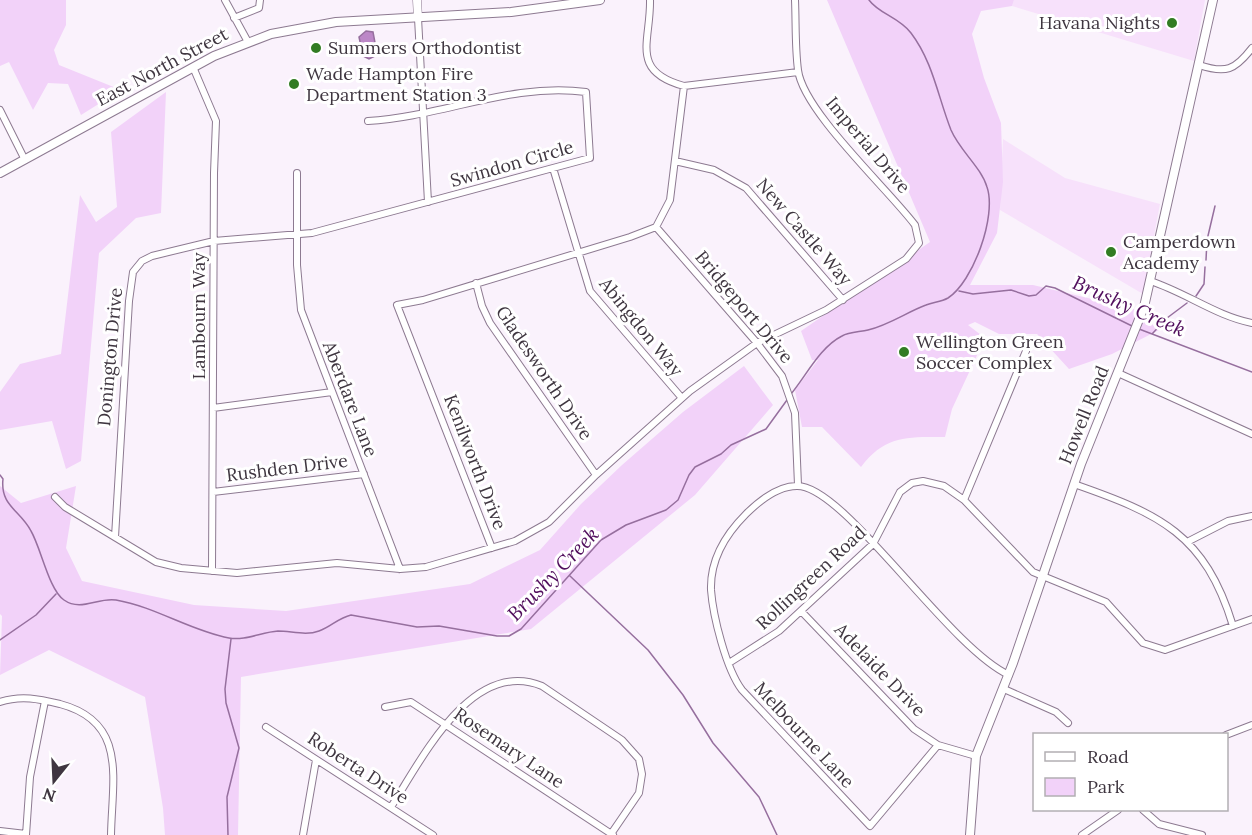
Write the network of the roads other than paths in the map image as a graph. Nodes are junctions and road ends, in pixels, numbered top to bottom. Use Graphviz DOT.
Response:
graph roads {
  1 [pos="225,0"];
  2 [pos="260,0"];
  3 [pos="417,0"];
  4 [pos="600,0"];
  5 [pos="650,0"];
  6 [pos="795,0"];
  7 [pos="1213,0"];
  8 [pos="234,18"];
  9 [pos="418,18"];
  10 [pos="248,42"];
  11 [pos="1252,48"];
  12 [pos="1199,65"];
  13 [pos="193,67"];
  14 [pos="798,72"];
  15 [pos="684,86"];
  16 [pos="0,110"];
  17 [pos="423,114"];
  18 [pos="369,121"];
  19 [pos="25,160"];
  20 [pos="675,161"];
  21 [pos="553,168"];
  22 [pos="0,173"];
  23 [pos="297,173"];
  24 [pos="428,202"];
  25 [pos="656,227"];
  26 [pos="919,234"];
  27 [pos="297,236"];
  28 [pos="214,241"];
  29 [pos="577,253"];
  30 [pos="1150,281"];
  31 [pos="476,283"];
  32 [pos="843,300"];
  33 [pos="1252,323"];
  34 [pos="757,343"];
  35 [pos="1026,351"];
  36 [pos="1118,373"];
  37 [pos="332,392"];
  38 [pos="681,398"];
  39 [pos="213,408"];
  40 [pos="1252,434"];
  41 [pos="364,474"];
  42 [pos="596,475"];
  43 [pos="1074,484"];
  44 [pos="798,485"];
  45 [pos="213,492"];
  46 [pos="55,496"];
  47 [pos="964,500"];
  48 [pos="1252,516"];
  49 [pos="115,537"];
  50 [pos="1189,542"];
  51 [pos="873,544"];
  52 [pos="492,548"];
  53 [pos="400,569"];
  54 [pos="212,571"];
  55 [pos="1043,576"];
  56 [pos="801,610"];
  57 [pos="1252,619"];
  58 [pos="1233,626"];
  59 [pos="729,663"];
  60 [pos="1009,675"];
  61 [pos="1004,689"];
  62 [pos="45,700"];
  63 [pos="0,702"];
  64 [pos="385,707"];
  65 [pos="1068,723"];
  66 [pos="446,724"];
  67 [pos="1252,725"];
  68 [pos="266,727"];
  69 [pos="1228,735"];
  70 [pos="938,745"];
  71 [pos="976,756"];
  72 [pos="316,760"];
  73 [pos="391,807"];
  74 [pos="1117,811"];
  75 [pos="1144,811"];
  76 [pos="0,831"];
  77 [pos="26,835"];
  78 [pos="111,835"];
  79 [pos="303,835"];
  80 [pos="433,835"];
  81 [pos="612,835"];
  82 [pos="970,835"];
  83 [pos="1082,835"];
  84 [pos="1202,835"];
  1 -- 8 [label="street"];
  2 -- 8 [label="street"];
  3 -- 9 [label="street"];
  4 -- 9 [label="main road, East North Street"];
  5 -- 15 [label="street"];
  6 -- 14 [label="street, Imperial Drive"];
  7 -- 12 [label="main road, Howell Road"];
  8 -- 10 [label="street"];
  9 -- 10 [label="main road, East North Street"];
  9 -- 17 [label="street"];
  10 -- 13 [label="main road, East North Street"];
  11 -- 12 [label="street"];
  12 -- 30 [label="main road, Howell Road"];
  13 -- 19 [label="main road, East North Street"];
  13 -- 28 [label="street, Lambourn Way"];
  14 -- 15 [label="street"];
  14 -- 26 [label="street, Imperial Drive"];
  15 -- 20 [label="street"];
  16 -- 19 [label="street"];
  17 -- 18 [label="street"];
  17 -- 21 [label="street, Swindon Circle"];
  17 -- 24 [label="street"];
  19 -- 22 [label="main road, East North Street"];
  20 -- 25 [label="street"];
  20 -- 32 [label="street, New Castle Way"];
  21 -- 24 [label="street, Swindon Circle"];
  21 -- 29 [label="street, Abingdon Way"];
  23 -- 27 [label="street, Aberdare Lane"];
  24 -- 27 [label="street, Donington Drive"];
  25 -- 29 [label="street, Kenilworth Drive"];
  25 -- 34 [label="street, Bridgeport Drive"];
  26 -- 32 [label="street, Kenilworth Drive"];
  27 -- 28 [label="street, Donington Drive"];
  27 -- 37 [label="street, Aberdare Lane"];
  28 -- 39 [label="street, Lambourn Way"];
  28 -- 49 [label="street, Donington Drive"];
  29 -- 31 [label="street, Kenilworth Drive"];
  29 -- 38 [label="street, Abingdon Way"];
  30 -- 33 [label="street"];
  30 -- 36 [label="main road, Howell Road"];
  31 -- 42 [label="street, Gladesworth Drive"];
  31 -- 52 [label="street, Kenilworth Drive"];
  32 -- 34 [label="street, Kenilworth Drive"];
  34 -- 38 [label="street, Kenilworth Drive"];
  34 -- 44 [label="street, Bridgeport Drive"];
  35 -- 47 [label="street"];
  36 -- 40 [label="street"];
  36 -- 43 [label="main road, Howell Road"];
  37 -- 39 [label="street"];
  37 -- 41 [label="street, Aberdare Lane"];
  38 -- 42 [label="street, Kenilworth Drive"];
  39 -- 45 [label="street, Lambourn Way"];
  41 -- 45 [label="street, Rushden Drive"];
  41 -- 53 [label="street, Aberdare Lane"];
  42 -- 52 [label="street, Kenilworth Drive"];
  43 -- 50 [label="street"];
  43 -- 55 [label="main road, Howell Road"];
  44 -- 51 [label="street"];
  44 -- 59 [label="street, Melbourne Lane"];
  45 -- 54 [label="street, Lambourn Way"];
  46 -- 49 [label="street"];
  47 -- 51 [label="street, Rollingreen Road"];
  47 -- 55 [label="street, Rollingreen Road"];
  48 -- 50 [label="street"];
  49 -- 54 [label="street"];
  50 -- 58 [label="street"];
  51 -- 56 [label="street, Rollingreen Road"];
  51 -- 60 [label="street"];
  52 -- 53 [label="street"];
  53 -- 54 [label="street"];
  55 -- 58 [label="street, Rollingreen Road"];
  55 -- 60 [label="main road, Howell Road"];
  56 -- 59 [label="street, Rollingreen Road"];
  56 -- 70 [label="street, Adelaide Drive"];
  57 -- 58 [label="street, Rollingreen Road"];
  59 -- 70 [label="street, Melbourne Lane"];
  60 -- 61 [label="main road, Howell Road"];
  61 -- 65 [label="street"];
  61 -- 71 [label="main road, Howell Road"];
  62 -- 63 [label="street"];
  62 -- 77 [label="street"];
  62 -- 78 [label="street"];
  64 -- 66 [label="street, Rosemary Lane"];
  66 -- 73 [label="street"];
  66 -- 81 [label="street, Rosemary Lane"];
  66 -- 81 [label="street"];
  67 -- 69 [label="street"];
  68 -- 72 [label="street, Roberta Drive"];
  70 -- 71 [label="street, Adelaide Drive"];
  71 -- 82 [label="main road, Howell Road"];
  72 -- 73 [label="street, Roberta Drive"];
  72 -- 79 [label="street"];
  73 -- 80 [label="street, Roberta Drive"];
  74 -- 83 [label="street"];
  75 -- 84 [label="street"];
  76 -- 77 [label="street"];
}
